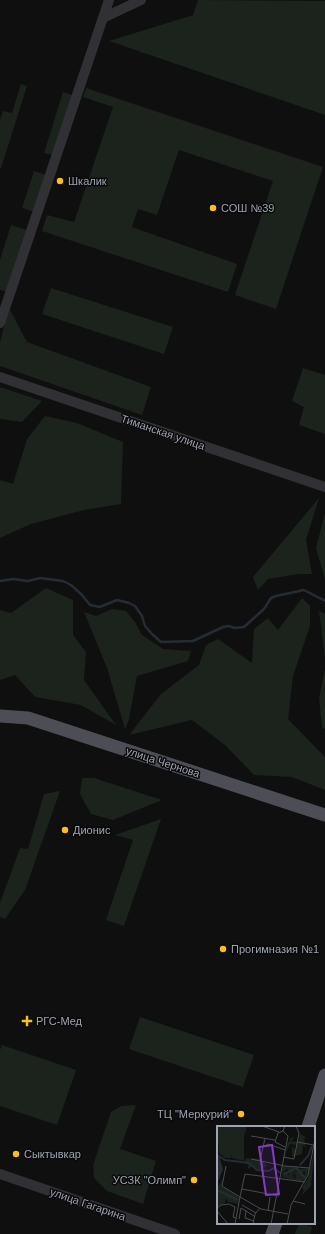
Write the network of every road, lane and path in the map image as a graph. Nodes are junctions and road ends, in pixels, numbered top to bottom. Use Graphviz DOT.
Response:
graph roads {
  1 [pos="109,0"];
  2 [pos="141,0"];
  3 [pos="103,18"];
  4 [pos="0,323"];
  5 [pos="0,377"];
  6 [pos="325,487"];
  7 [pos="0,716"];
  8 [pos="325,815"];
  9 [pos="325,1075"];
  10 [pos="308,1126"];
  11 [pos="0,1174"];
  12 [pos="276,1224"];
  13 [pos="175,1234"];
  14 [pos="272,1234"];
  1 -- 3 [label="street"];
  2 -- 3 [label="street"];
  3 -- 4 [label="street"];
  5 -- 6 [label="street, Тиманская улица"];
  7 -- 8 [label="main road, улица Чернова"];
  9 -- 10 [label="main road"];
  11 -- 13 [label="street, улица Гагарина"];
  12 -- 14 [label="main road"];
}
